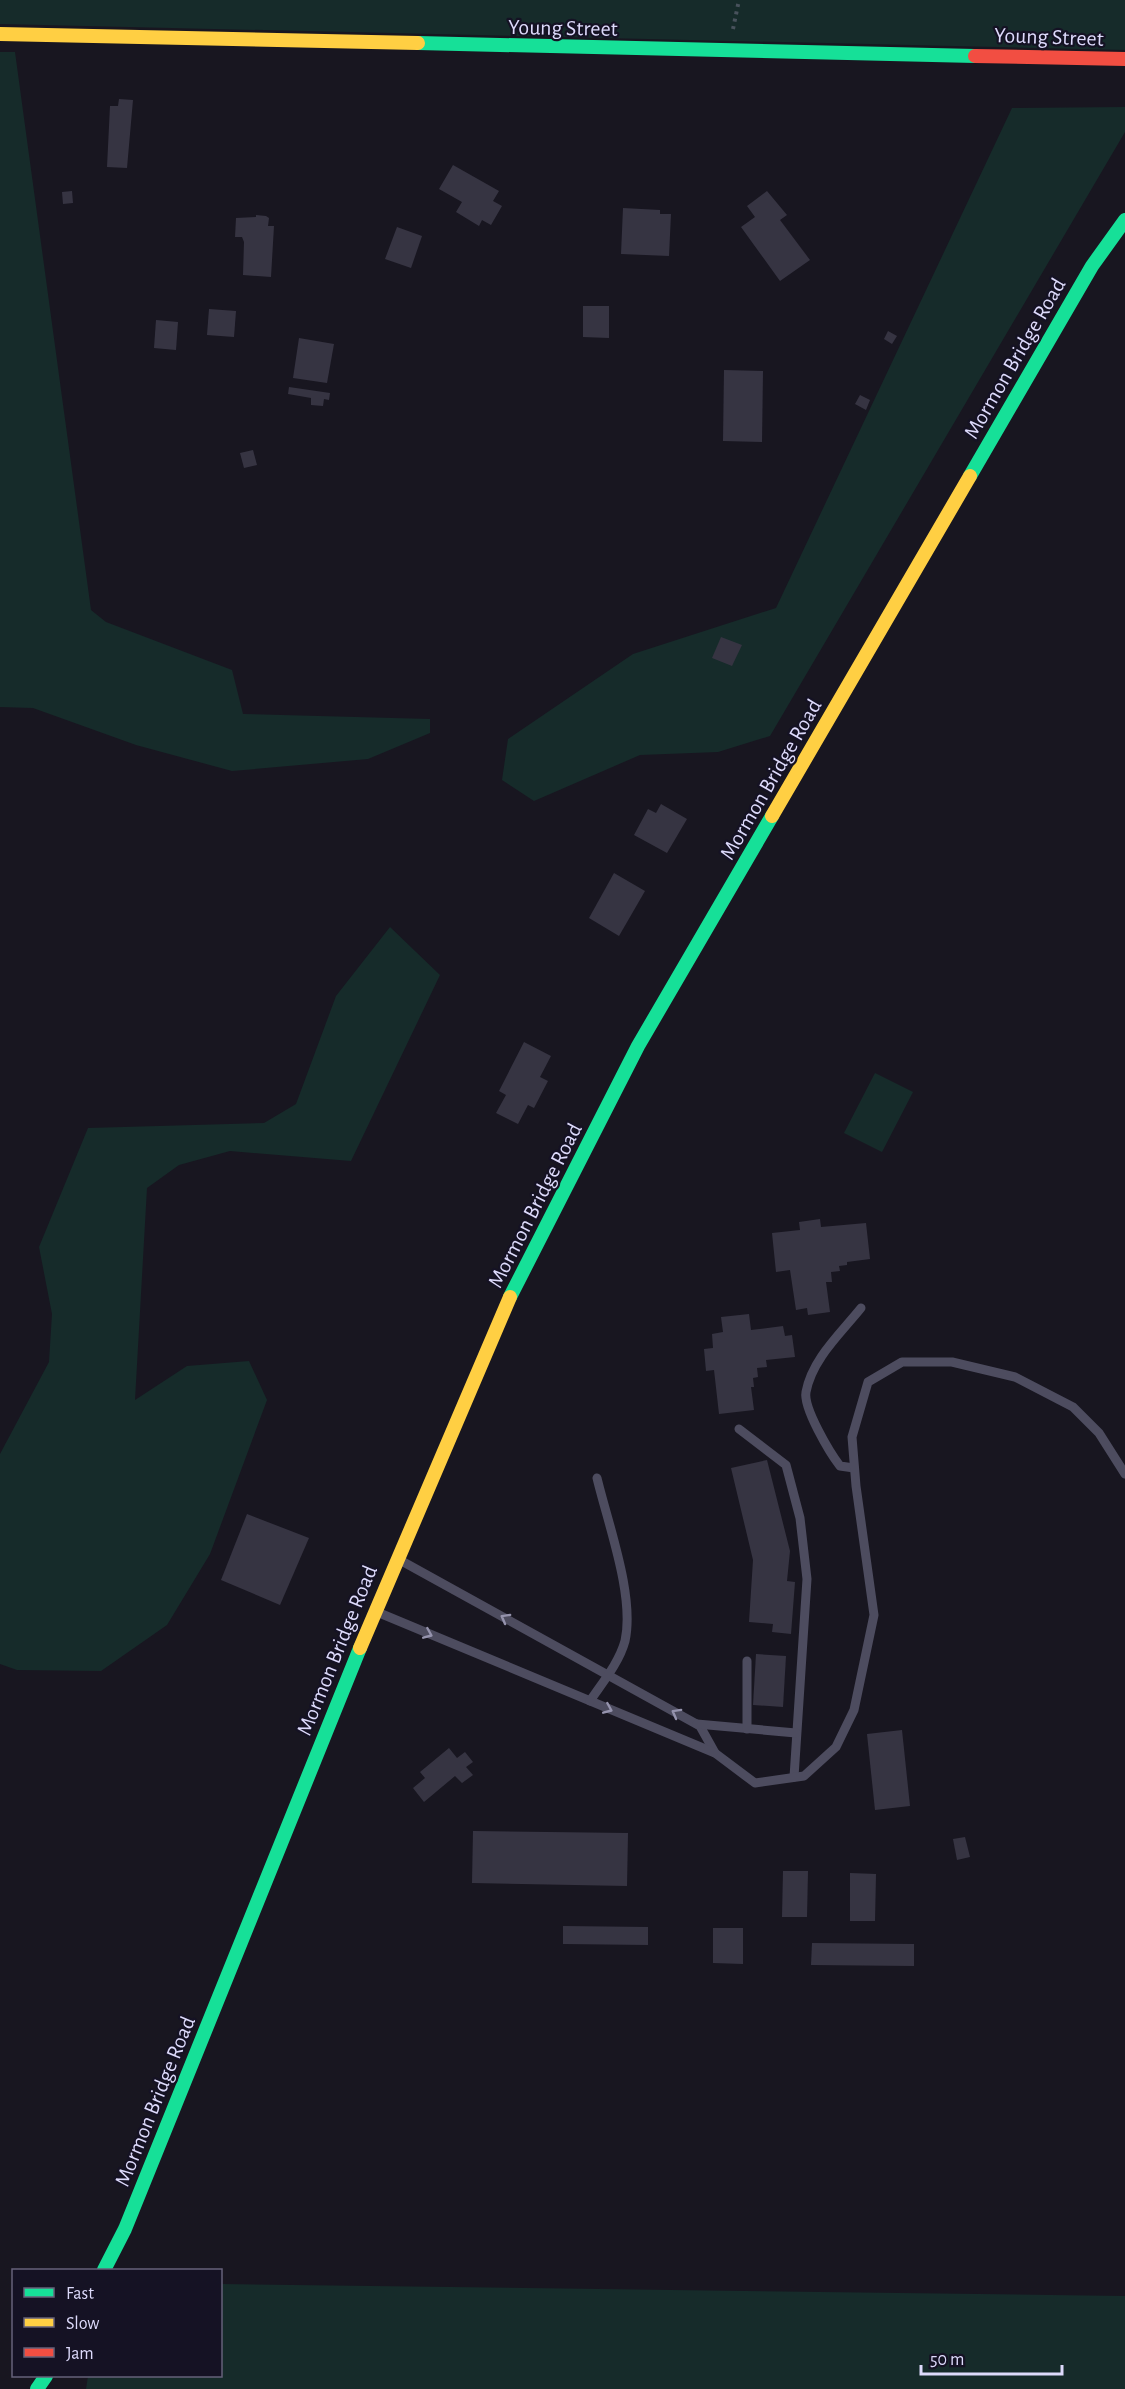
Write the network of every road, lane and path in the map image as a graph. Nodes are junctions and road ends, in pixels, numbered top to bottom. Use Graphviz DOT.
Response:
graph roads {
  1 [pos="739,0"];
  2 [pos="732,31"];
  3 [pos="0,34"];
  4 [pos="1125,60"];
  5 [pos="1125,220"];
  6 [pos="861,1308"];
  7 [pos="739,1429"];
  8 [pos="854,1468"];
  9 [pos="1125,1474"];
  10 [pos="597,1478"];
  11 [pos="396,1558"];
  12 [pos="374,1611"];
  13 [pos="747,1661"];
  14 [pos="608,1675"];
  15 [pos="590,1701"];
  16 [pos="697,1724"];
  17 [pos="747,1729"];
  18 [pos="796,1733"];
  19 [pos="715,1753"];
  20 [pos="794,1777"];
  21 [pos="105,2269"];
  1 -- 2 [label="path"];
  3 -- 4 [label="main road, Young Street"];
  5 -- 11 [label="main road, Mormon Bridge Road"];
  6 -- 8 [label="lane"];
  7 -- 18 [label="lane"];
  8 -- 9 [label="lane"];
  8 -- 20 [label="lane"];
  10 -- 14 [label="lane"];
  11 -- 12 [label="main road, Mormon Bridge Road"];
  14 -- 11 [label="lane, one-way"];
  12 -- 15 [label="lane, one-way"];
  12 -- 21 [label="main road, Mormon Bridge Road"];
  13 -- 17 [label="lane"];
  14 -- 15 [label="lane"];
  16 -- 14 [label="lane, one-way"];
  15 -- 19 [label="lane, one-way"];
  16 -- 17 [label="lane"];
  16 -- 19 [label="lane"];
  17 -- 18 [label="lane"];
  18 -- 20 [label="lane"];
  19 -- 20 [label="lane"];
}
